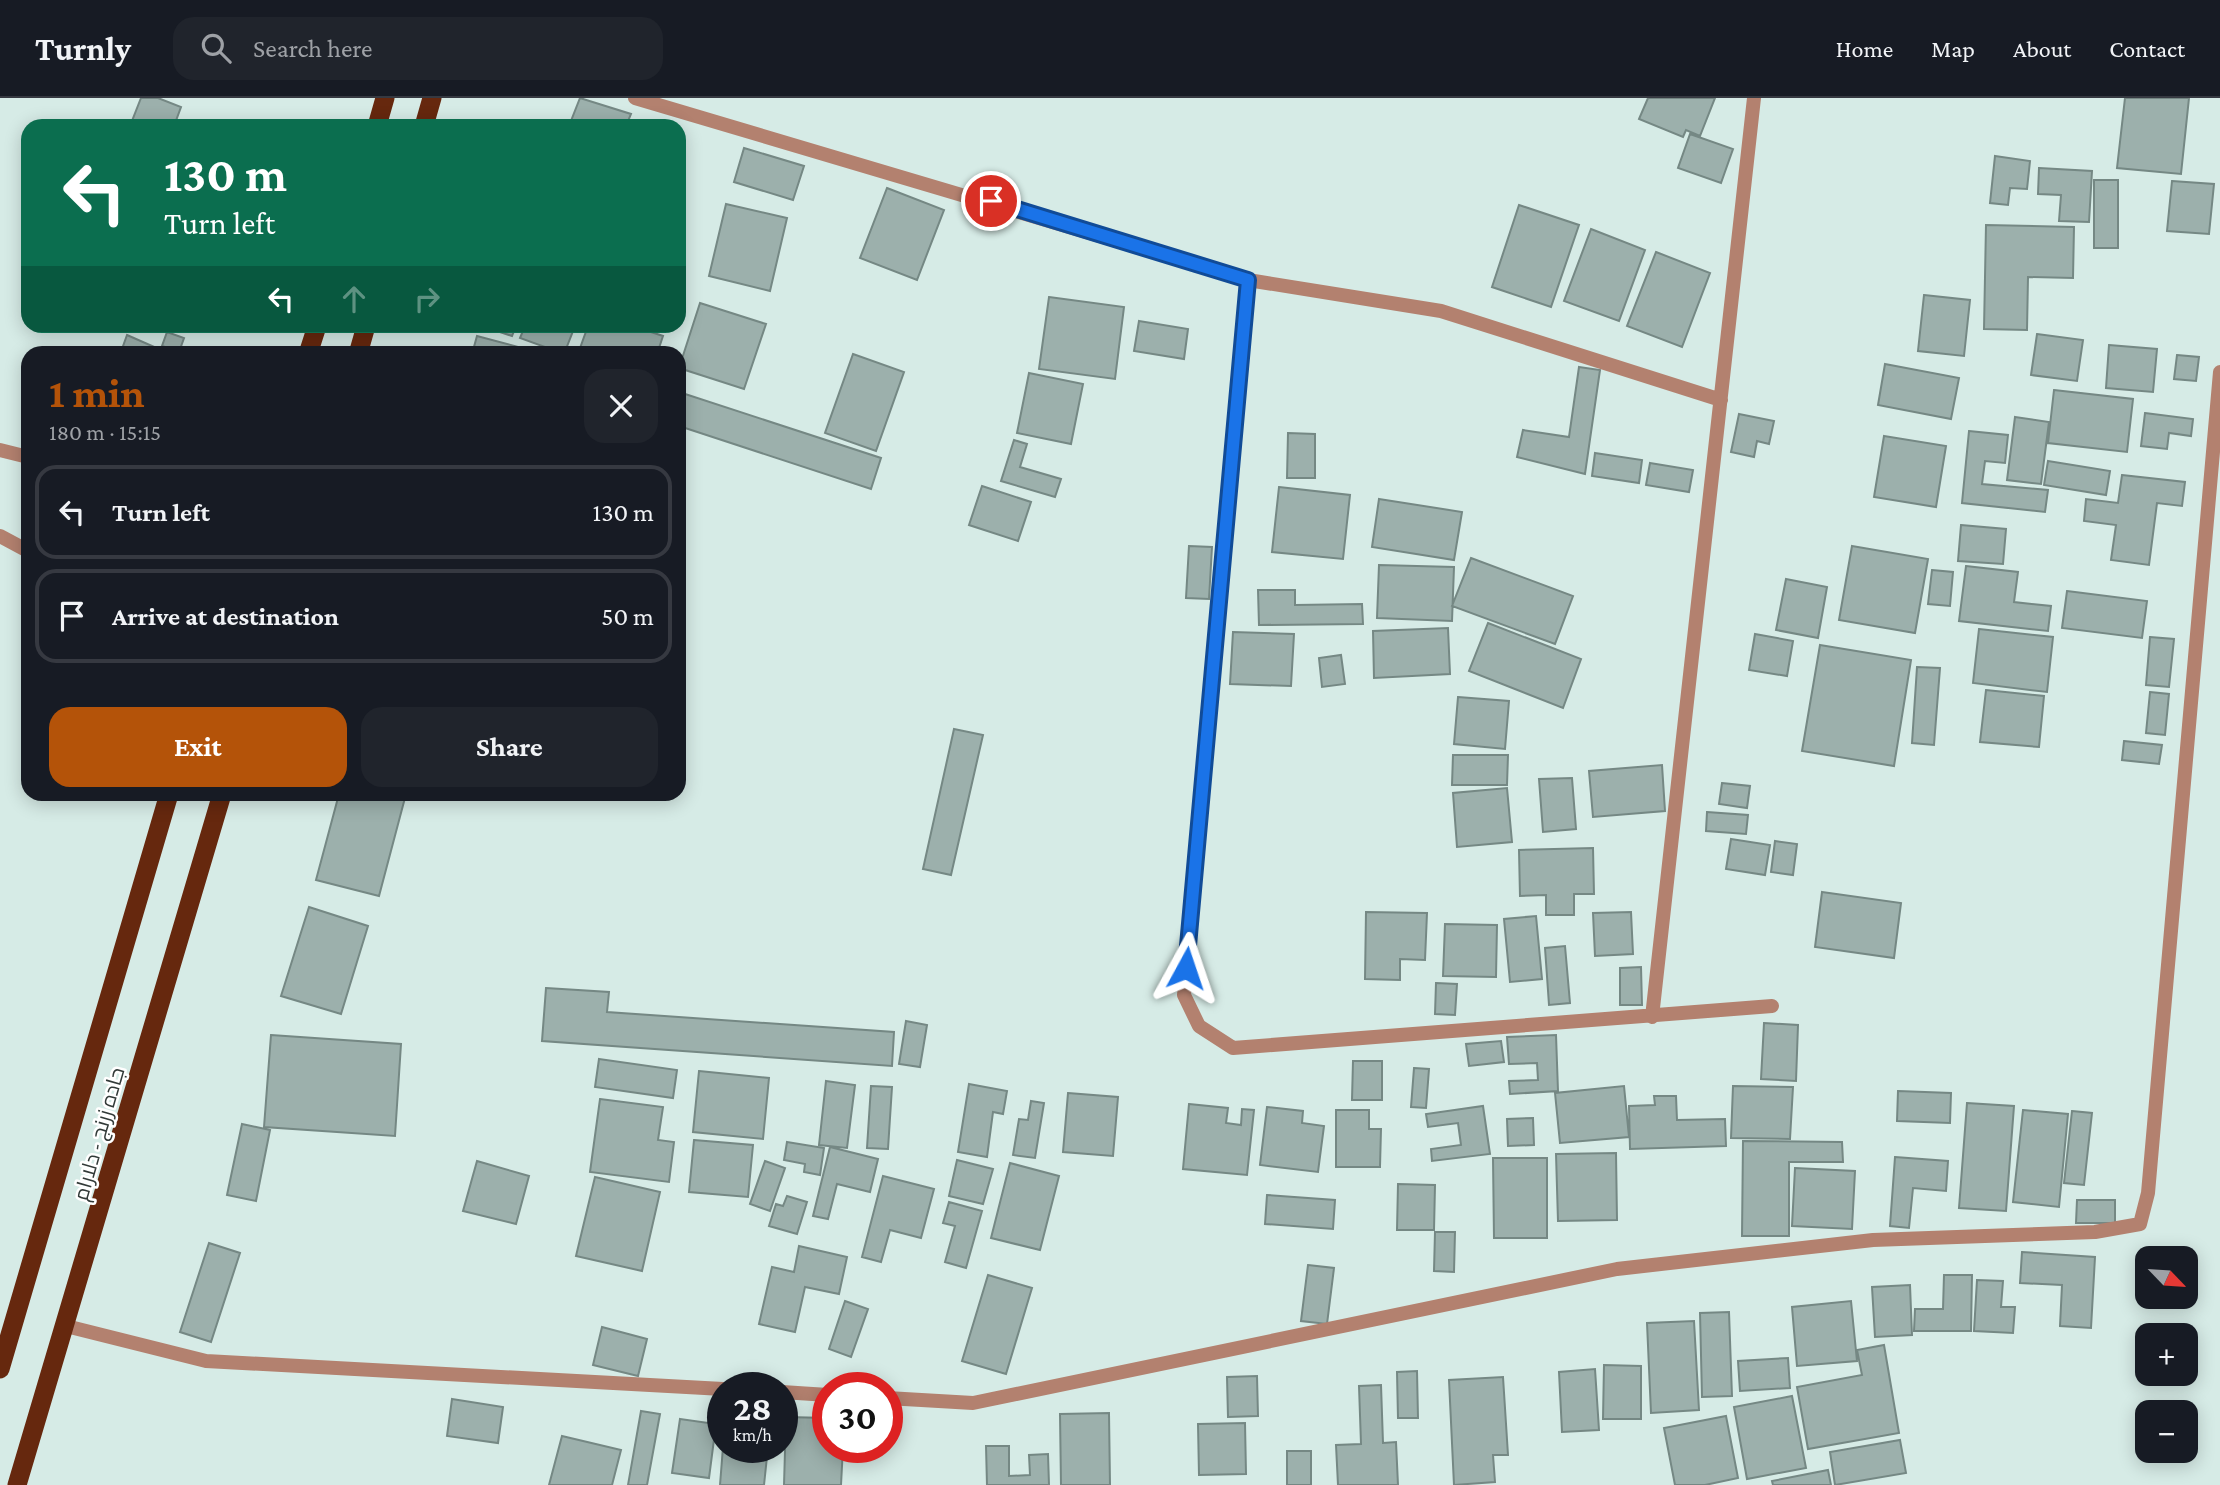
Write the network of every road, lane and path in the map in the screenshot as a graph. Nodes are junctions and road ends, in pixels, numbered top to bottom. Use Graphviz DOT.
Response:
graph roads {
  1 [pos="385,98"];
  2 [pos="432,98"];
  3 [pos="635,98"];
  4 [pos="1754,98"];
  5 [pos="379,119"];
  6 [pos="426,119"];
  7 [pos="1248,280"];
  8 [pos="2220,372"];
  9 [pos="1721,400"];
  10 [pos="0,450"];
  11 [pos="21,455"];
  12 [pos="0,536"];
  13 [pos="21,547"];
  14 [pos="167,801"];
  15 [pos="220,801"];
  16 [pos="1772,1006"];
  17 [pos="1652,1017"];
  18 [pos="66,1326"];
  19 [pos="0,1369"];
  20 [pos="707,1388"];
  21 [pos="903,1399"];
  22 [pos="17,1485"];
  1 -- 5 [label="highway"];
  2 -- 6 [label="highway"];
  3 -- 7 [label="street"];
  4 -- 9 [label="street"];
  7 -- 9 [label="street"];
  7 -- 17 [label="street"];
  8 -- 21 [label="street"];
  9 -- 17 [label="street"];
  10 -- 11 [label="street"];
  12 -- 13 [label="street"];
  14 -- 19 [label="highway, جاده زرنج - دلارام"];
  15 -- 18 [label="highway, جاده زرنج - دلارام"];
  16 -- 17 [label="street"];
  18 -- 20 [label="street"];
  18 -- 22 [label="highway, جاده زرنج - دلارام"];
}
